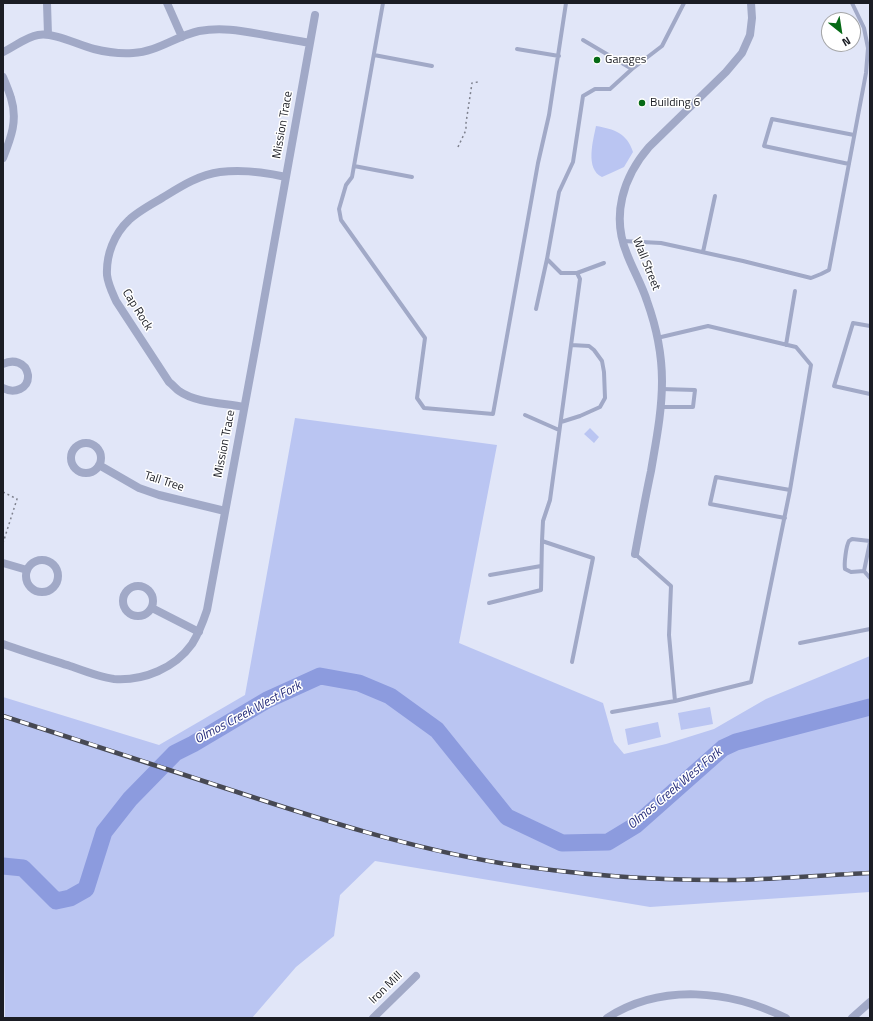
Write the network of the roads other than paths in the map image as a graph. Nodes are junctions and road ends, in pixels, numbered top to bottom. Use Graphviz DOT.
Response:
graph roads {
  1 [pos="48,3"];
  2 [pos="167,3"];
  3 [pos="384,3"];
  4 [pos="566,3"];
  5 [pos="684,3"];
  6 [pos="751,3"];
  7 [pos="852,3"];
  8 [pos="315,15"];
  9 [pos="48,35"];
  10 [pos="182,37"];
  11 [pos="584,40"];
  12 [pos="310,43"];
  13 [pos="517,49"];
  14 [pos="3,52"];
  15 [pos="374,55"];
  16 [pos="558,56"];
  17 [pos="432,66"];
  18 [pos="632,69"];
  19 [pos="3,77"];
  20 [pos="854,135"];
  21 [pos="3,158"];
  22 [pos="848,164"];
  23 [pos="354,166"];
  24 [pos="286,177"];
  25 [pos="412,177"];
  26 [pos="715,196"];
  27 [pos="623,241"];
  28 [pos="703,252"];
  29 [pos="547,259"];
  30 [pos="604,263"];
  31 [pos="577,273"];
  32 [pos="795,291"];
  33 [pos="536,309"];
  34 [pos="870,326"];
  35 [pos="657,338"];
  36 [pos="571,345"];
  37 [pos="786,345"];
  38 [pos="3,364"];
  39 [pos="3,388"];
  40 [pos="661,389"];
  41 [pos="870,394"];
  42 [pos="244,407"];
  43 [pos="660,407"];
  44 [pos="525,414"];
  45 [pos="561,422"];
  46 [pos="559,430"];
  47 [pos="99,465"];
  48 [pos="790,490"];
  49 [pos="225,510"];
  50 [pos="784,518"];
  51 [pos="870,541"];
  52 [pos="542,542"];
  53 [pos="635,554"];
  54 [pos="3,563"];
  55 [pos="541,566"];
  56 [pos="27,570"];
  57 [pos="864,571"];
  58 [pos="490,575"];
  59 [pos="870,578"];
  60 [pos="489,603"];
  61 [pos="152,608"];
  62 [pos="870,629"];
  63 [pos="199,632"];
  64 [pos="800,643"];
  65 [pos="3,644"];
  66 [pos="572,662"];
  67 [pos="675,700"];
  68 [pos="612,712"];
  69 [pos="416,976"];
  70 [pos="870,1002"];
  71 [pos="373,1018"];
  72 [pos="607,1018"];
  73 [pos="786,1018"];
  74 [pos="852,1018"];
  1 -- 9 [label="street"];
  2 -- 10 [label="street"];
  3 -- 15 [label="lane"];
  4 -- 16 [label="lane"];
  5 -- 18 [label="lane"];
  6 -- 27 [label="street, Wall Street"];
  7 -- 20 [label="lane"];
  8 -- 12 [label="street, Mission Trace"];
  9 -- 10 [label="street"];
  9 -- 14 [label="street"];
  10 -- 12 [label="street"];
  11 -- 18 [label="lane"];
  12 -- 24 [label="street, Mission Trace"];
  13 -- 16 [label="lane"];
  15 -- 17 [label="lane"];
  15 -- 23 [label="lane"];
  16 -- 23 [label="lane"];
  18 -- 29 [label="lane"];
  19 -- 21 [label="street"];
  20 -- 22 [label="lane"];
  20 -- 22 [label="lane"];
  22 -- 28 [label="lane"];
  23 -- 25 [label="lane"];
  24 -- 42 [label="street, Mission Trace"];
  24 -- 42 [label="street, Cap Rock"];
  26 -- 28 [label="lane"];
  27 -- 28 [label="lane"];
  27 -- 35 [label="street, Wall Street"];
  29 -- 31 [label="lane"];
  29 -- 33 [label="lane"];
  30 -- 31 [label="lane"];
  31 -- 36 [label="lane"];
  32 -- 37 [label="lane"];
  34 -- 41 [label="lane"];
  35 -- 37 [label="lane"];
  35 -- 40 [label="street, Wall Street"];
  36 -- 45 [label="lane"];
  36 -- 45 [label="lane"];
  37 -- 48 [label="lane"];
  38 -- 39 [label="street"];
  40 -- 43 [label="street, Wall Street"];
  40 -- 43 [label="lane"];
  42 -- 49 [label="street, Mission Trace"];
  43 -- 53 [label="street, Wall Street"];
  44 -- 46 [label="lane"];
  45 -- 46 [label="lane"];
  46 -- 52 [label="lane"];
  47 -- 49 [label="street, Tall Tree"];
  48 -- 50 [label="lane"];
  48 -- 50 [label="lane"];
  49 -- 63 [label="street, Mission Trace"];
  50 -- 67 [label="lane"];
  51 -- 57 [label="lane"];
  51 -- 57 [label="lane"];
  52 -- 55 [label="lane"];
  52 -- 66 [label="lane"];
  53 -- 67 [label="lane"];
  54 -- 56 [label="street"];
  55 -- 58 [label="lane"];
  55 -- 60 [label="lane"];
  57 -- 59 [label="lane"];
  61 -- 63 [label="street"];
  62 -- 64 [label="lane"];
  63 -- 65 [label="street, Mission Trace"];
  67 -- 68 [label="lane"];
  69 -- 71 [label="street, Iron Mill"];
  70 -- 74 [label="street"];
  72 -- 73 [label="street"];
}
